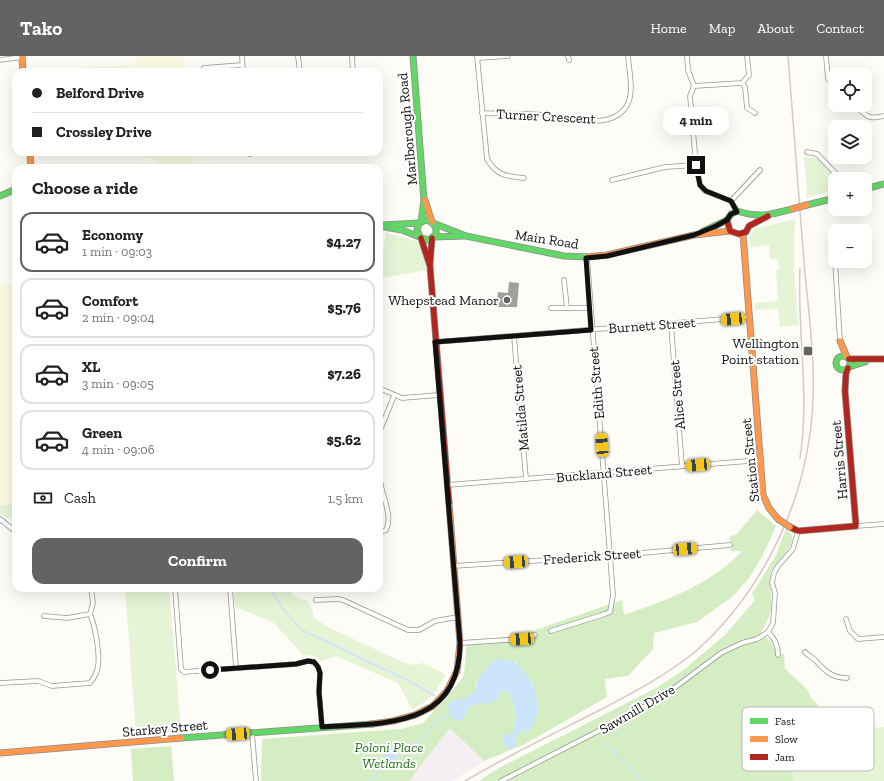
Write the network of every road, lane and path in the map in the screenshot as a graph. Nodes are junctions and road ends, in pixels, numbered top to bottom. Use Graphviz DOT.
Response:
graph roads {
  1 [pos="242,56"];
  2 [pos="298,56"];
  3 [pos="352,56"];
  4 [pos="413,56"];
  5 [pos="508,56"];
  6 [pos="628,56"];
  7 [pos="687,56"];
  8 [pos="747,56"];
  9 [pos="826,56"];
  10 [pos="22,57"];
  11 [pos="478,57"];
  12 [pos="0,60"];
  13 [pos="242,65"];
  14 [pos="23,68"];
  15 [pos="204,68"];
  16 [pos="242,68"];
  17 [pos="300,68"];
  18 [pos="353,68"];
  19 [pos="828,78"];
  20 [pos="742,83"];
  21 [pos="694,86"];
  22 [pos="862,112"];
  23 [pos="482,113"];
  24 [pos="755,113"];
  25 [pos="884,116"];
  26 [pos="807,152"];
  27 [pos="696,165"];
  28 [pos="760,170"];
  29 [pos="834,172"];
  30 [pos="524,178"];
  31 [pos="612,180"];
  32 [pos="884,184"];
  33 [pos="872,187"];
  34 [pos="12,191"];
  35 [pos="0,196"];
  36 [pos="424,200"];
  37 [pos="828,200"];
  38 [pos="731,201"];
  39 [pos="737,212"];
  40 [pos="747,215"];
  41 [pos="770,215"];
  42 [pos="727,220"];
  43 [pos="433,222"];
  44 [pos="420,223"];
  45 [pos="383,226"];
  46 [pos="749,226"];
  47 [pos="383,227"];
  48 [pos="730,230"];
  49 [pos="743,234"];
  50 [pos="694,235"];
  51 [pos="466,236"];
  52 [pos="420,238"];
  53 [pos="433,238"];
  54 [pos="586,258"];
  55 [pos="430,266"];
  56 [pos="835,268"];
  57 [pos="564,280"];
  58 [pos="551,308"];
  59 [pos="567,308"];
  60 [pos="589,308"];
  61 [pos="749,318"];
  62 [pos="671,324"];
  63 [pos="591,330"];
  64 [pos="514,336"];
  65 [pos="840,341"];
  66 [pos="435,342"];
  67 [pos="839,358"];
  68 [pos="848,358"];
  69 [pos="884,359"];
  70 [pos="869,360"];
  71 [pos="838,368"];
  72 [pos="848,368"];
  73 [pos="383,390"];
  74 [pos="845,391"];
  75 [pos="439,395"];
  76 [pos="394,396"];
  77 [pos="383,423"];
  78 [pos="761,460"];
  79 [pos="682,466"];
  80 [pos="604,473"];
  81 [pos="526,479"];
  82 [pos="447,485"];
  83 [pos="383,491"];
  84 [pos="0,519"];
  85 [pos="884,524"];
  86 [pos="856,526"];
  87 [pos="12,529"];
  88 [pos="383,531"];
  89 [pos="798,531"];
  90 [pos="730,545"];
  91 [pos="609,556"];
  92 [pos="453,566"];
  93 [pos="92,592"];
  94 [pos="175,592"];
  95 [pos="230,592"];
  96 [pos="316,600"];
  97 [pos="90,614"];
  98 [pos="44,616"];
  99 [pos="458,617"];
  100 [pos="846,619"];
  101 [pos="551,631"];
  102 [pos="768,632"];
  103 [pos="535,635"];
  104 [pos="884,637"];
  105 [pos="460,643"];
  106 [pos="806,652"];
  107 [pos="778,655"];
  108 [pos="236,668"];
  109 [pos="847,678"];
  110 [pos="0,683"];
  111 [pos="322,727"];
  112 [pos="252,733"];
  113 [pos="0,753"];
  114 [pos="256,781"];
  115 [pos="501,781"];
  1 -- 13 [label="street"];
  2 -- 17 [label="street"];
  3 -- 18 [label="street"];
  4 -- 36 [label="street, Marlborough Road"];
  5 -- 11 [label="street"];
  6 -- 23 [label="street, Turner Crescent"];
  7 -- 21 [label="street"];
  8 -- 20 [label="street"];
  9 -- 19 [label="street"];
  10 -- 12 [label="street"];
  10 -- 14 [label="street"];
  11 -- 23 [label="street"];
  13 -- 15 [label="street"];
  13 -- 16 [label="street"];
  20 -- 21 [label="street"];
  20 -- 24 [label="street"];
  21 -- 27 [label="street"];
  22 -- 25 [label="street"];
  23 -- 30 [label="street"];
  26 -- 29 [label="street"];
  27 -- 31 [label="street"];
  27 -- 38 [label="street"];
  28 -- 38 [label="street"];
  32 -- 33 [label="street"];
  34 -- 35 [label="street"];
  36 -- 43 [label="street, Marlborough Road"];
  36 -- 44 [label="street, Marlborough Road"];
  37 -- 41 [label="street, bridge"];
  38 -- 39 [label="street"];
  39 -- 40 [label="street"];
  39 -- 42 [label="street, Main Road"];
  40 -- 41 [label="street"];
  40 -- 46 [label="street"];
  41 -- 46 [label="street"];
  42 -- 48 [label="street"];
  42 -- 50 [label="street, Main Road"];
  43 -- 44 [label="street"];
  43 -- 51 [label="street, Main Road"];
  43 -- 53 [label="street"];
  44 -- 45 [label="street"];
  44 -- 52 [label="street"];
  46 -- 49 [label="street"];
  47 -- 52 [label="street"];
  48 -- 49 [label="street, Main Road"];
  48 -- 50 [label="street, Main Road"];
  49 -- 61 [label="street, Station Street"];
  50 -- 54 [label="street, Main Road"];
  51 -- 53 [label="street, Main Road"];
  51 -- 54 [label="street, Main Road"];
  52 -- 53 [label="street"];
  52 -- 55 [label="street"];
  53 -- 55 [label="street"];
  54 -- 60 [label="street, Edith Street"];
  55 -- 66 [label="street, Starkey Street"];
  56 -- 65 [label="street"];
  57 -- 59 [label="street"];
  58 -- 59 [label="street"];
  59 -- 60 [label="street"];
  60 -- 63 [label="street, Edith Street"];
  61 -- 62 [label="street, Burnett Street"];
  61 -- 78 [label="street, Station Street"];
  62 -- 63 [label="street, Burnett Street"];
  62 -- 79 [label="street, Alice Street"];
  63 -- 64 [label="street, Burnett Street"];
  63 -- 80 [label="street, Edith Street"];
  64 -- 66 [label="street, Burnett Street"];
  64 -- 81 [label="street, Matilda Street"];
  65 -- 67 [label="street"];
  65 -- 68 [label="street"];
  66 -- 75 [label="street, Starkey Street"];
  67 -- 68 [label="street"];
  67 -- 71 [label="street"];
  68 -- 70 [label="street"];
  68 -- 72 [label="street"];
  69 -- 70 [label="street"];
  70 -- 72 [label="street"];
  71 -- 72 [label="street"];
  71 -- 74 [label="street, Harris Street"];
  72 -- 74 [label="street, Harris Street"];
  73 -- 76 [label="street"];
  74 -- 86 [label="street, Harris Street"];
  75 -- 76 [label="street"];
  75 -- 82 [label="street, Starkey Street"];
  76 -- 77 [label="street"];
  78 -- 79 [label="street, Buckland Street"];
  78 -- 89 [label="street, Station Street, bridge"];
  79 -- 80 [label="street, Buckland Street"];
  80 -- 81 [label="street, Buckland Street"];
  80 -- 91 [label="street, Edith Street"];
  81 -- 82 [label="street, Buckland Street"];
  82 -- 92 [label="street, Starkey Street"];
  83 -- 88 [label="street"];
  84 -- 87 [label="street"];
  85 -- 86 [label="street"];
  86 -- 89 [label="street"];
  89 -- 102 [label="street"];
  90 -- 91 [label="street, Frederick Street"];
  91 -- 92 [label="street, Frederick Street"];
  91 -- 101 [label="street, Edith Street"];
  92 -- 99 [label="street, Starkey Street"];
  93 -- 97 [label="street"];
  94 -- 108 [label="street"];
  95 -- 108 [label="street"];
  96 -- 99 [label="street"];
  97 -- 98 [label="street"];
  97 -- 110 [label="street"];
  99 -- 105 [label="street, Starkey Street"];
  100 -- 104 [label="street"];
  102 -- 107 [label="street"];
  102 -- 115 [label="street, Sawmill Drive"];
  103 -- 105 [label="street"];
  105 -- 111 [label="street, Starkey Street"];
  106 -- 109 [label="street"];
  108 -- 111 [label="street"];
  111 -- 112 [label="street, Starkey Street"];
  112 -- 113 [label="street, Starkey Street"];
  112 -- 114 [label="street"];
}
